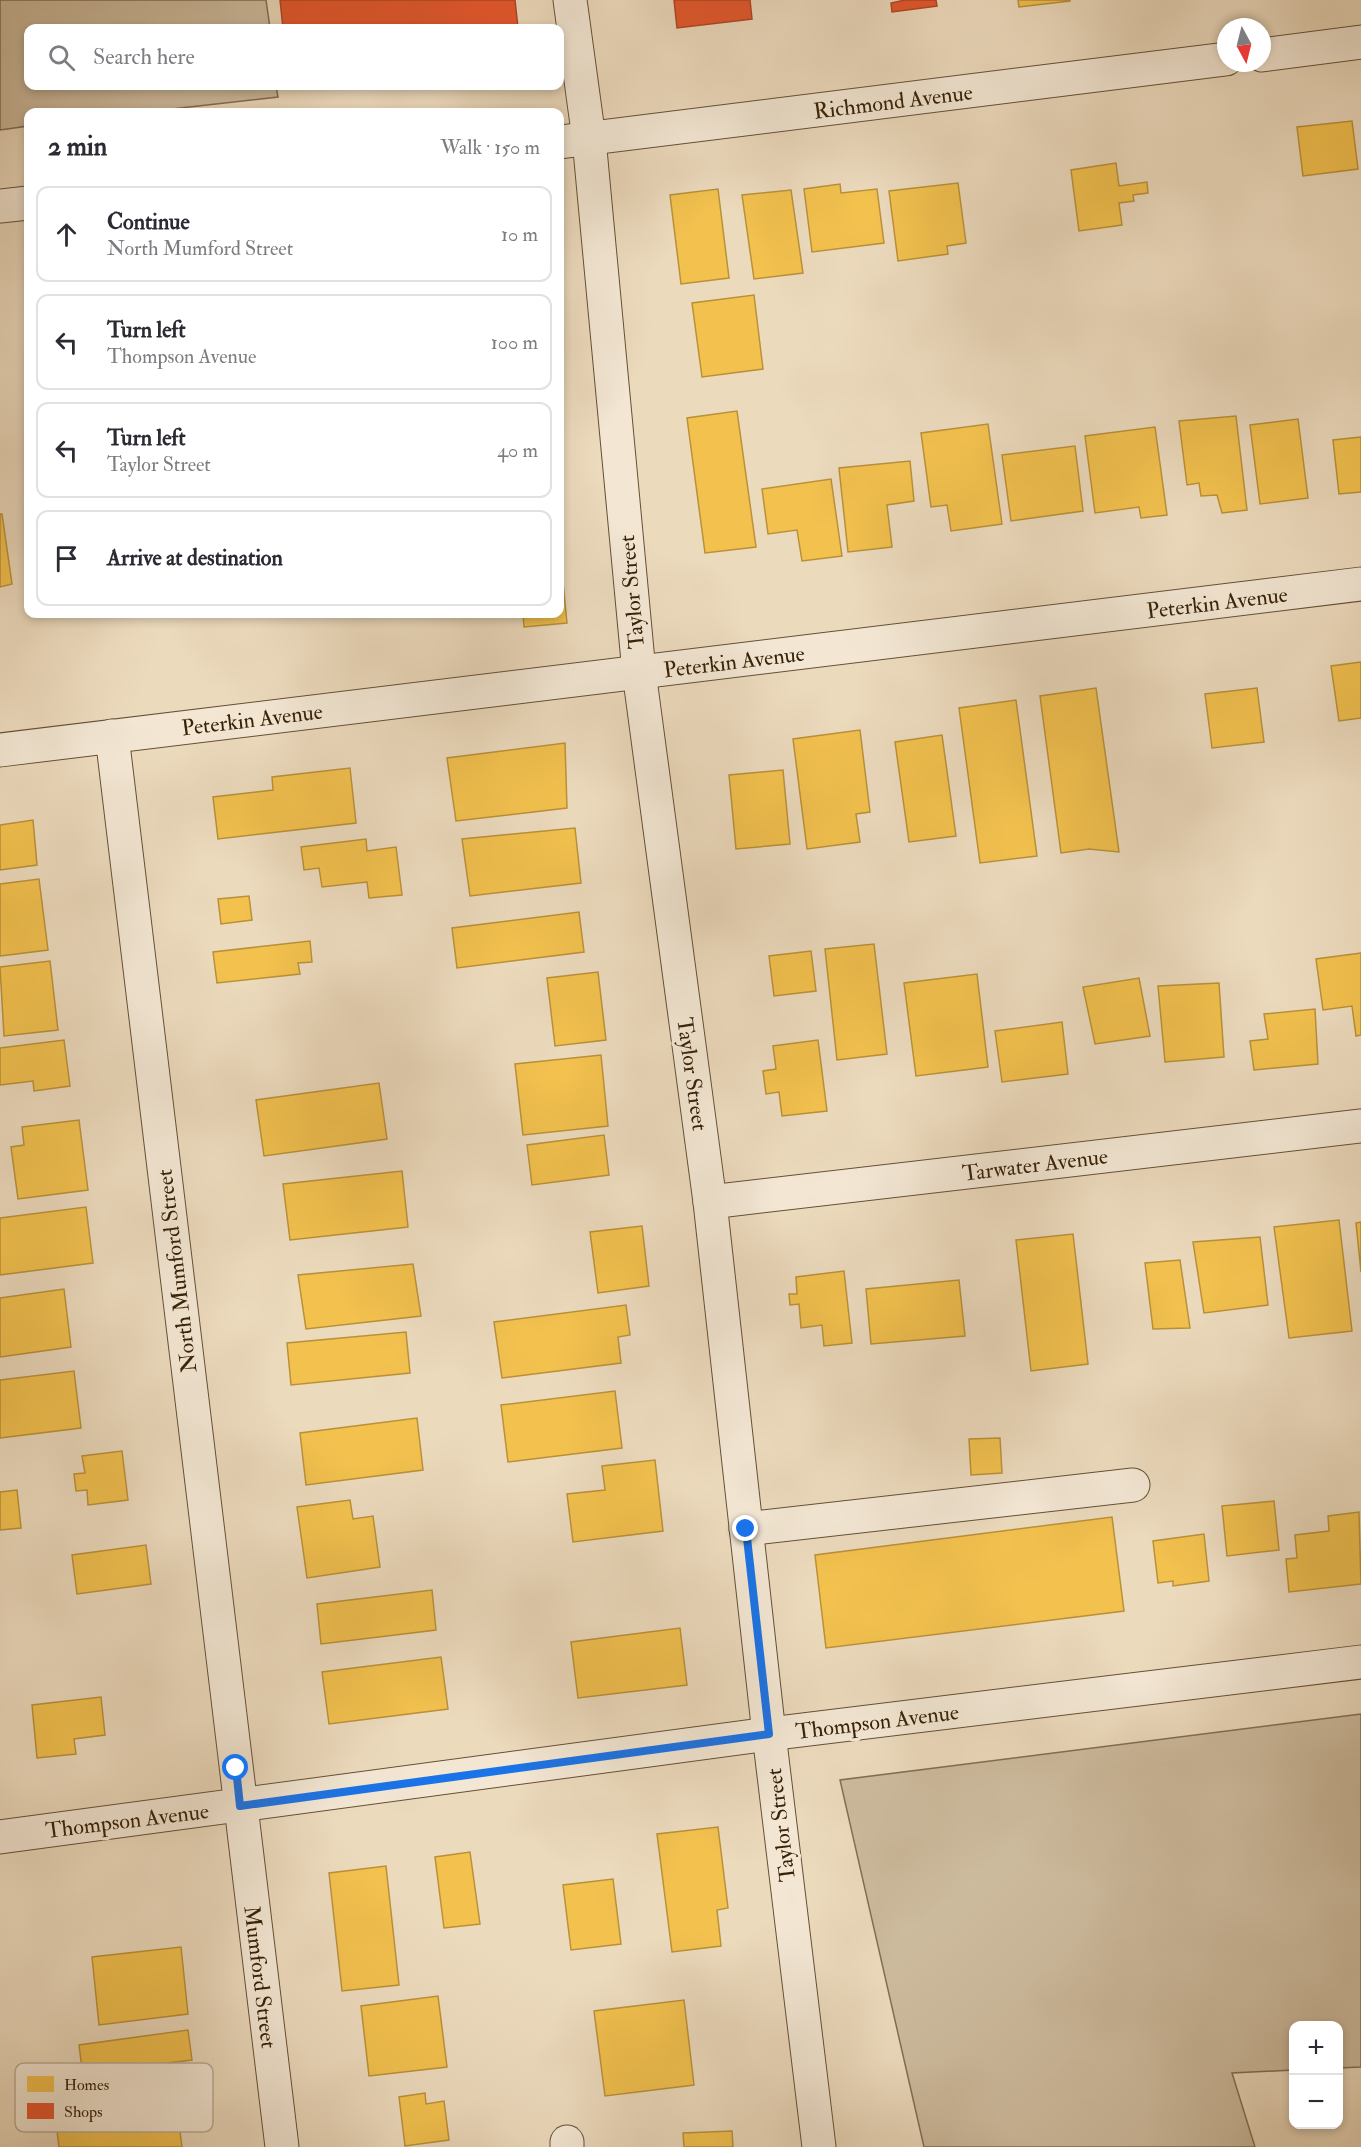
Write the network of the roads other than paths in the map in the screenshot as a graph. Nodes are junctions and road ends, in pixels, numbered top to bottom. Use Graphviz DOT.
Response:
graph roads {
  1 [pos="570,0"];
  2 [pos="1361,42"];
  3 [pos="1271,54"];
  4 [pos="1217,60"];
  5 [pos="574,140"];
  6 [pos="24,203"];
  7 [pos="0,206"];
  8 [pos="1361,584"];
  9 [pos="639,672"];
  10 [pos="112,736"];
  11 [pos="0,750"];
  12 [pos="1361,1126"];
  13 [pos="710,1202"];
  14 [pos="1133,1485"];
  15 [pos="746,1529"];
  16 [pos="1361,1662"];
  17 [pos="769,1734"];
  18 [pos="240,1806"];
  19 [pos="0,1837"];
  20 [pos="282,2147"];
  21 [pos="819,2147"];
  1 -- 5 [label="street, Taylor Street"];
  2 -- 3 [label="street"];
  4 -- 5 [label="street, Richmond Avenue"];
  5 -- 9 [label="street, Taylor Street"];
  6 -- 7 [label="street"];
  8 -- 9 [label="street, Peterkin Avenue"];
  9 -- 10 [label="street, Peterkin Avenue"];
  9 -- 13 [label="street, Taylor Street"];
  10 -- 11 [label="street, Peterkin Avenue"];
  10 -- 18 [label="street, North Mumford Street"];
  12 -- 13 [label="street, Tarwater Avenue"];
  13 -- 15 [label="street, Taylor Street"];
  14 -- 15 [label="street"];
  15 -- 17 [label="street, Taylor Street"];
  16 -- 17 [label="street, Thompson Avenue"];
  17 -- 18 [label="street, Thompson Avenue"];
  17 -- 21 [label="street, Taylor Street"];
  18 -- 19 [label="street, Thompson Avenue"];
  18 -- 20 [label="street, Mumford Street"];
}
